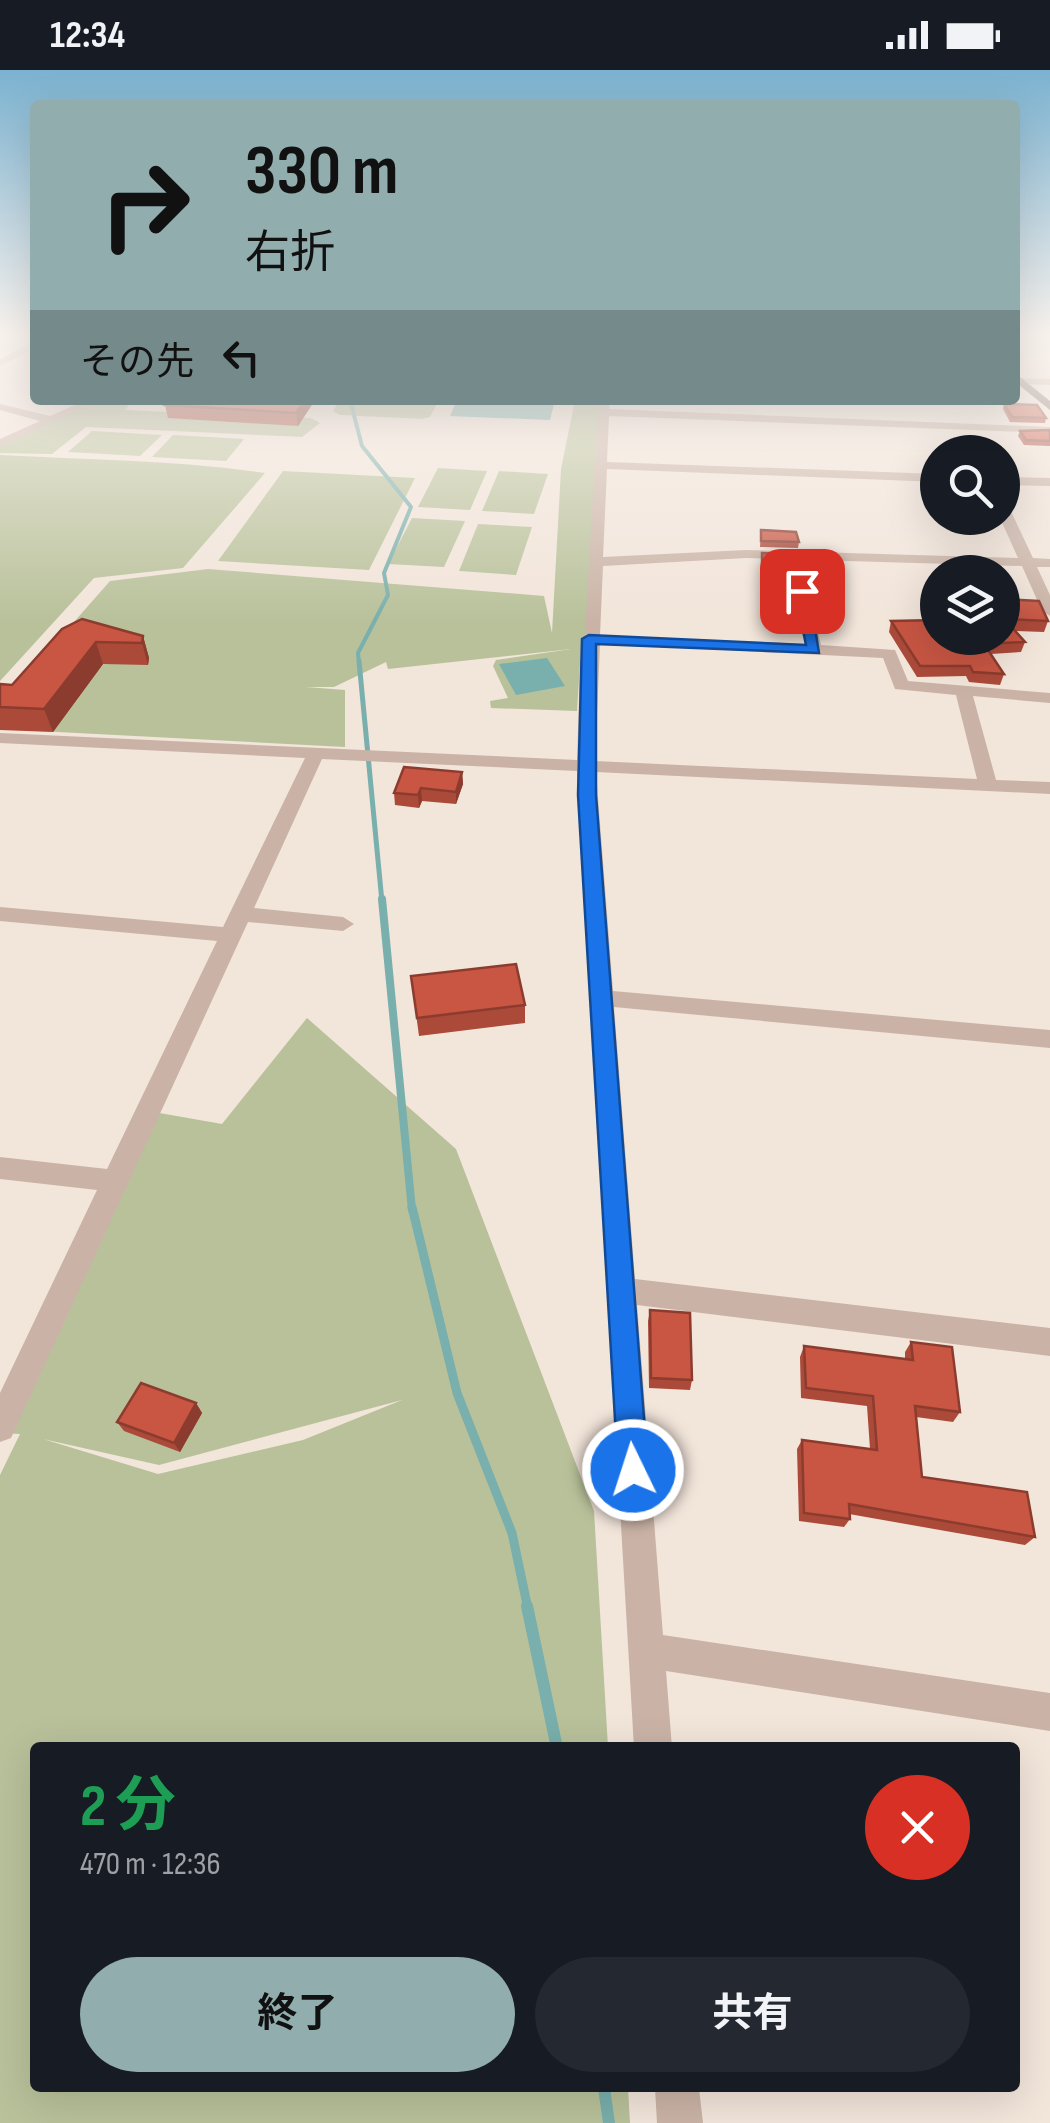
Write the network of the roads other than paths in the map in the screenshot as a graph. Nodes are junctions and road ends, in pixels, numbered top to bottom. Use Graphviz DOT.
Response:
graph roads {
  1 [pos="24,431"];
  2 [pos="602,431"];
  3 [pos="0,443"];
  4 [pos="601,465"];
  5 [pos="920,477"];
  6 [pos="1020,481"];
  7 [pos="1050,482"];
  8 [pos="1015,535"];
  9 [pos="593,562"];
  10 [pos="1028,562"];
  11 [pos="1050,563"];
  12 [pos="802,591"];
  13 [pos="1050,611"];
  14 [pos="589,639"];
  15 [pos="814,650"];
  16 [pos="962,690"];
  17 [pos="1050,698"];
  18 [pos="0,738"];
  19 [pos="316,753"];
  20 [pos="586,766"];
  21 [pos="988,784"];
  22 [pos="1050,788"];
  23 [pos="0,914"];
  24 [pos="235,924"];
  25 [pos="343,924"];
  26 [pos="600,998"];
  27 [pos="1050,1039"];
  28 [pos="0,1168"];
  29 [pos="115,1181"];
  30 [pos="620,1290"];
  31 [pos="1050,1342"];
  32 [pos="0,1427"];
  33 [pos="646,1650"];
  34 [pos="1050,1712"];
  35 [pos="652,1742"];
  36 [pos="677,2092"];
  37 [pos="680,2123"];
  1 -- 3 [label="street"];
  2 -- 4 [label="street"];
  4 -- 5 [label="street"];
  4 -- 9 [label="street"];
  6 -- 7 [label="street"];
  8 -- 10 [label="street"];
  9 -- 10 [label="street"];
  9 -- 14 [label="street"];
  10 -- 11 [label="street"];
  10 -- 13 [label="street"];
  12 -- 15 [label="street"];
  14 -- 15 [label="street"];
  14 -- 20 [label="street"];
  15 -- 16 [label="street"];
  16 -- 17 [label="street"];
  16 -- 21 [label="street"];
  18 -- 19 [label="street"];
  19 -- 20 [label="street"];
  19 -- 24 [label="street"];
  20 -- 21 [label="street"];
  20 -- 26 [label="street"];
  21 -- 22 [label="street"];
  23 -- 24 [label="street"];
  24 -- 25 [label="street"];
  24 -- 29 [label="street"];
  26 -- 27 [label="street"];
  26 -- 30 [label="street"];
  28 -- 29 [label="street"];
  29 -- 32 [label="street"];
  30 -- 31 [label="street"];
  30 -- 33 [label="street"];
  33 -- 34 [label="street"];
  33 -- 35 [label="street"];
  36 -- 37 [label="street"];
}
